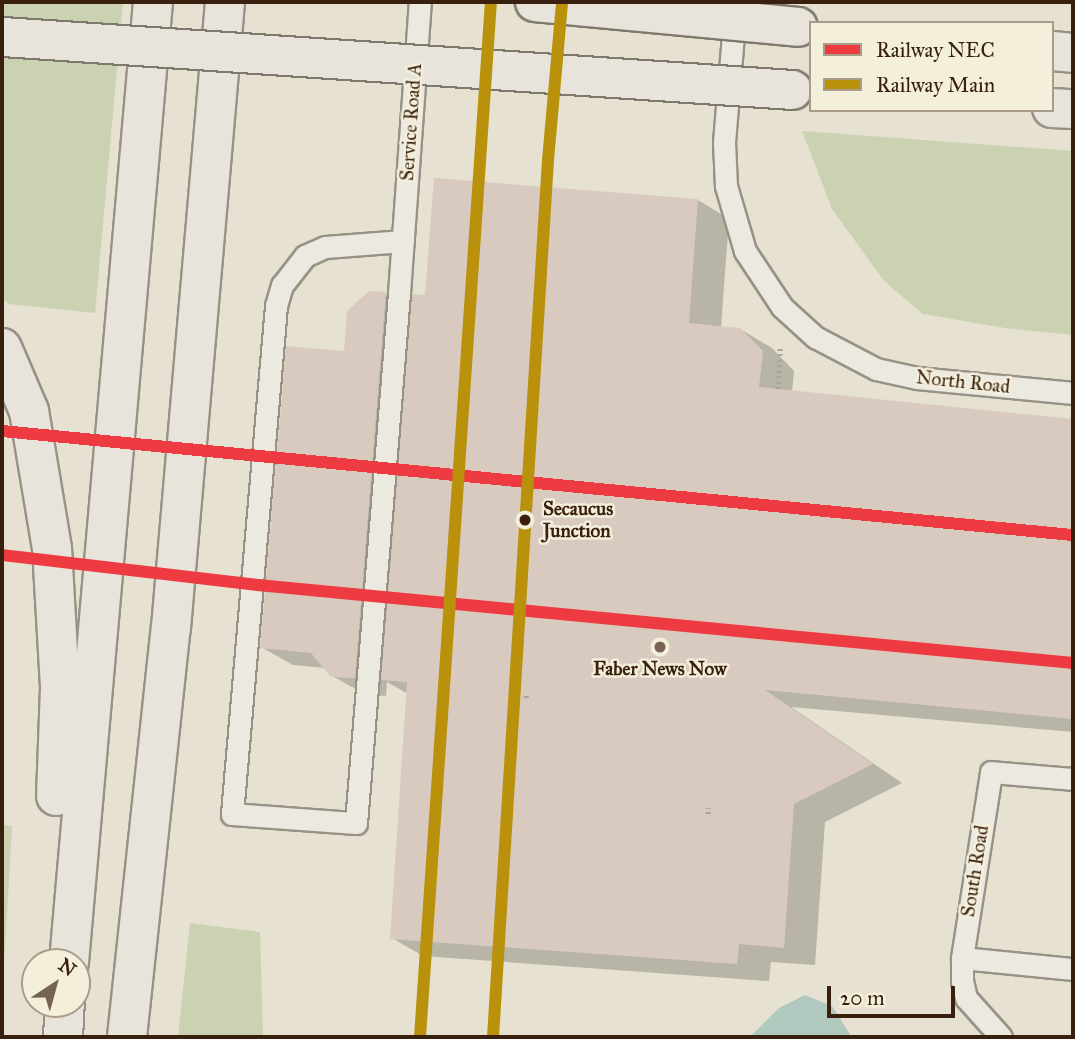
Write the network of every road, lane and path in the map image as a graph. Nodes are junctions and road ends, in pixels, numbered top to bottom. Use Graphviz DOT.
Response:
graph roads {
  1 [pos="153,2"];
  2 [pos="225,2"];
  3 [pos="420,2"];
  4 [pos="535,2"];
  5 [pos="735,2"];
  6 [pos="805,28"];
  7 [pos="3,37"];
  8 [pos="1054,51"];
  9 [pos="1073,53"];
  10 [pos="802,91"];
  11 [pos="1054,108"];
  12 [pos="1073,109"];
  13 [pos="403,242"];
  14 [pos="2,348"];
  15 [pos="1073,393"];
  16 [pos="1073,779"];
  17 [pos="46,948"];
  18 [pos="70,948"];
  19 [pos="962,958"];
  20 [pos="1073,970"];
  21 [pos="41,1018"];
  22 [pos="64,1018"];
  23 [pos="39,1037"];
  24 [pos="63,1037"];
  25 [pos="127,1037"];
  26 [pos="1002,1037"];
  1 -- 18 [label="highway"];
  2 -- 25 [label="highway"];
  3 -- 13 [label="lane, Service Road A"];
  4 -- 6 [label="highway, bridge"];
  5 -- 15 [label="lane, North Road"];
  7 -- 10 [label="highway, bridge"];
  8 -- 9 [label="highway"];
  11 -- 12 [label="highway"];
  13 -- 13 [label="lane, Service Road A"];
  14 -- 17 [label="highway"];
  16 -- 19 [label="lane, South Road"];
  19 -- 20 [label="lane"];
  19 -- 26 [label="lane, South Road"];
  21 -- 23 [label="highway"];
  22 -- 24 [label="highway"];
}
